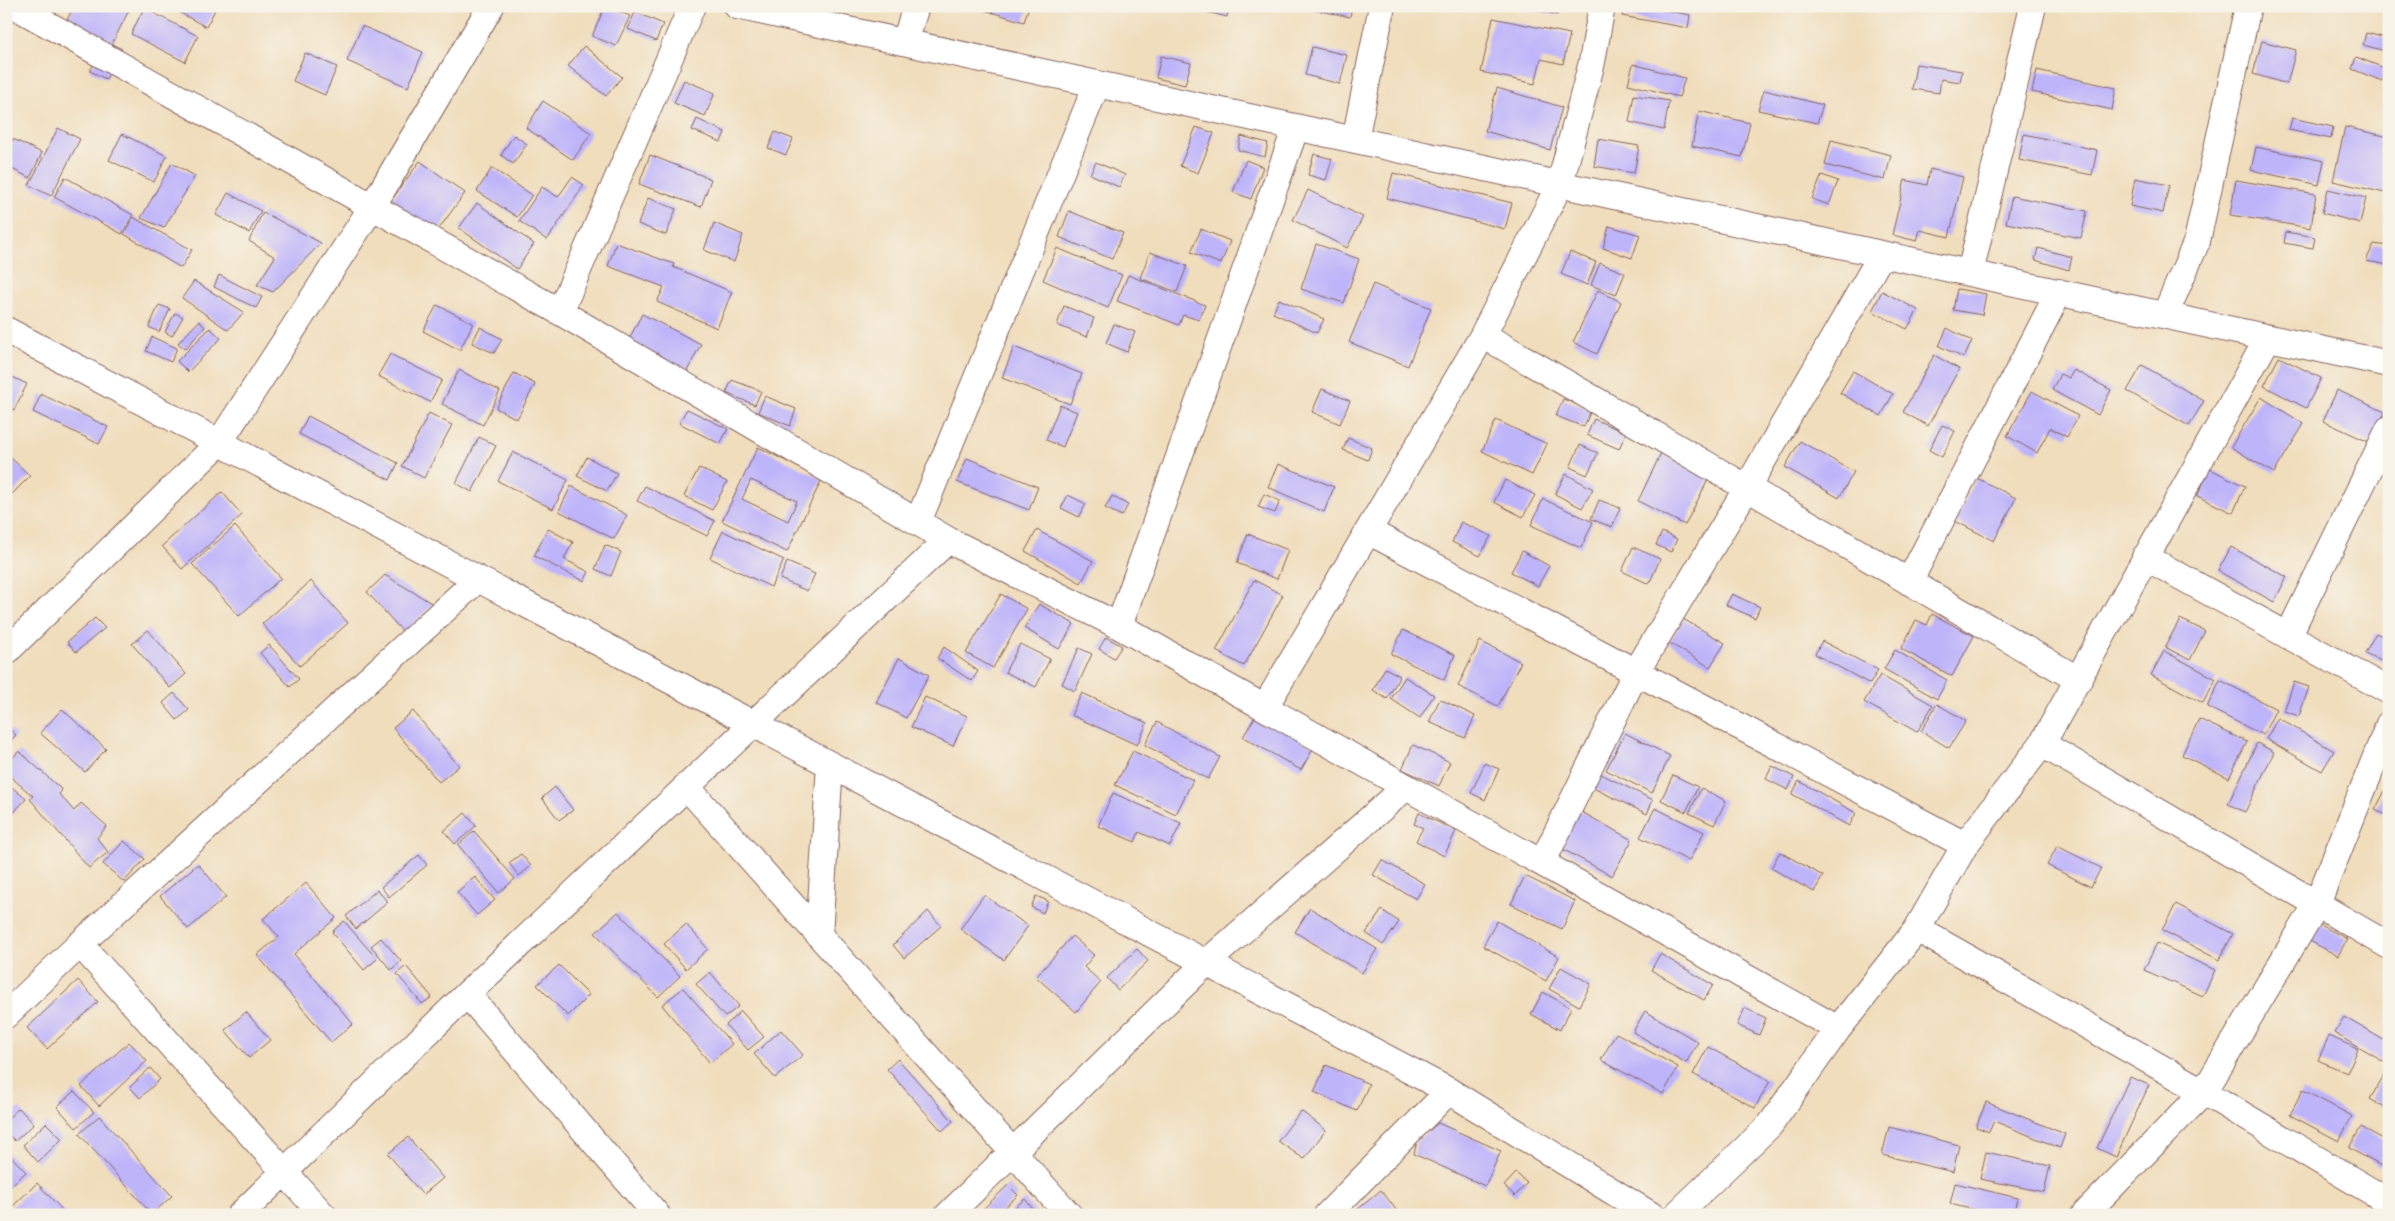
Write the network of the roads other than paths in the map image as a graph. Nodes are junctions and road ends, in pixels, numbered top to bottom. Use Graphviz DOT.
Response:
graph roads {
  1 [pos="15,6"];
  2 [pos="491,6"];
  3 [pos="692,6"];
  4 [pos="737,6"];
  5 [pos="916,6"];
  6 [pos="1382,6"];
  7 [pos="1602,6"];
  8 [pos="2032,6"];
  9 [pos="2248,6"];
  10 [pos="905,42"];
  11 [pos="1097,84"];
  12 [pos="1296,127"];
  13 [pos="1355,140"];
  14 [pos="1560,184"];
  15 [pos="372,207"];
  16 [pos="1882,254"];
  17 [pos="1970,273"];
  18 [pos="2059,292"];
  19 [pos="560,312"];
  20 [pos="2165,315"];
  21 [pos="6,330"];
  22 [pos="1483,335"];
  23 [pos="2268,338"];
  24 [pos="2389,364"];
  25 [pos="2389,429"];
  26 [pos="219,443"];
  27 [pos="1747,488"];
  28 [pos="918,522"];
  29 [pos="1368,531"];
  30 [pos="948,540"];
  31 [pos="2145,557"];
  32 [pos="478,579"];
  33 [pos="1909,582"];
  34 [pos="1119,626"];
  35 [pos="2288,636"];
  36 [pos="6,652"];
  37 [pos="1636,672"];
  38 [pos="2079,680"];
  39 [pos="2389,692"];
  40 [pos="1265,707"];
  41 [pos="752,723"];
  42 [pos="2389,724"];
  43 [pos="2042,744"];
  44 [pos="830,765"];
  45 [pos="686,786"];
  46 [pos="1406,787"];
  47 [pos="1965,845"];
  48 [pos="1542,863"];
  49 [pos="2317,904"];
  50 [pos="1917,929"];
  51 [pos="819,935"];
  52 [pos="80,944"];
  53 [pos="2389,946"];
  54 [pos="1206,963"];
  55 [pos="467,994"];
  56 [pos="6,1015"];
  57 [pos="1838,1028"];
  58 [pos="1448,1091"];
  59 [pos="2204,1092"];
  60 [pos="1012,1151"];
  61 [pos="285,1173"];
  62 [pos="2389,1202"];
  63 [pos="240,1215"];
  64 [pos="323,1215"];
  65 [pos="657,1215"];
  66 [pos="948,1215"];
  67 [pos="1069,1215"];
  68 [pos="1327,1215"];
  69 [pos="1651,1215"];
  70 [pos="1676,1215"];
  71 [pos="2084,1215"];
  1 -- 15 [label="street"];
  2 -- 15 [label="street"];
  3 -- 19 [label="street"];
  4 -- 10 [label="street"];
  5 -- 10 [label="street"];
  6 -- 13 [label="street"];
  7 -- 14 [label="street"];
  8 -- 17 [label="street"];
  9 -- 20 [label="street"];
  10 -- 11 [label="street"];
  11 -- 12 [label="street"];
  11 -- 28 [label="street"];
  12 -- 13 [label="street"];
  12 -- 34 [label="street"];
  13 -- 14 [label="street"];
  14 -- 16 [label="street"];
  14 -- 22 [label="street"];
  15 -- 19 [label="street"];
  15 -- 26 [label="street"];
  16 -- 17 [label="street"];
  16 -- 27 [label="street"];
  17 -- 18 [label="street"];
  18 -- 20 [label="street"];
  18 -- 33 [label="street"];
  19 -- 28 [label="street"];
  20 -- 23 [label="street"];
  21 -- 26 [label="street"];
  22 -- 27 [label="street"];
  22 -- 29 [label="street"];
  23 -- 24 [label="street"];
  23 -- 31 [label="street"];
  25 -- 35 [label="street"];
  26 -- 32 [label="street"];
  26 -- 36 [label="street"];
  27 -- 33 [label="street"];
  27 -- 37 [label="street"];
  28 -- 30 [label="street"];
  29 -- 37 [label="street"];
  29 -- 40 [label="street"];
  30 -- 34 [label="street"];
  30 -- 41 [label="street"];
  31 -- 35 [label="street"];
  31 -- 38 [label="street"];
  32 -- 41 [label="street"];
  32 -- 52 [label="street"];
  33 -- 38 [label="street"];
  34 -- 40 [label="street"];
  35 -- 39 [label="street"];
  37 -- 47 [label="street"];
  37 -- 48 [label="street"];
  38 -- 43 [label="street"];
  40 -- 46 [label="street"];
  41 -- 44 [label="street"];
  41 -- 45 [label="street"];
  42 -- 49 [label="street"];
  43 -- 47 [label="street"];
  43 -- 49 [label="street"];
  44 -- 51 [label="street"];
  44 -- 54 [label="street"];
  45 -- 51 [label="street"];
  45 -- 55 [label="street"];
  46 -- 48 [label="street"];
  46 -- 54 [label="street"];
  47 -- 50 [label="street"];
  48 -- 57 [label="street"];
  49 -- 53 [label="street"];
  49 -- 59 [label="street"];
  50 -- 57 [label="street"];
  50 -- 59 [label="street"];
  51 -- 60 [label="street"];
  52 -- 56 [label="street"];
  52 -- 61 [label="street"];
  54 -- 58 [label="street"];
  54 -- 60 [label="street"];
  55 -- 61 [label="street"];
  55 -- 65 [label="street"];
  57 -- 70 [label="street"];
  58 -- 68 [label="street"];
  58 -- 69 [label="street"];
  59 -- 62 [label="street"];
  59 -- 71 [label="street"];
  60 -- 66 [label="street"];
  60 -- 67 [label="street"];
  61 -- 63 [label="street"];
  61 -- 64 [label="street"];
}
